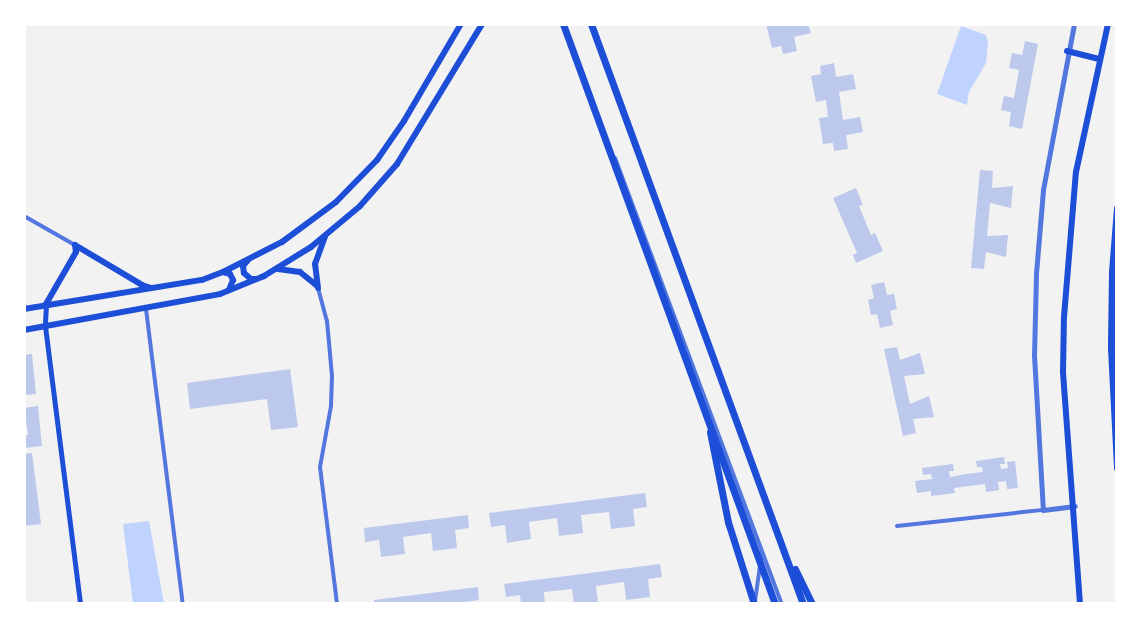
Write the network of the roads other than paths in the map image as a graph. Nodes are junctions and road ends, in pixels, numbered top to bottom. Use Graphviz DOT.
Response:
graph roads {
  1 [pos="461,24"];
  2 [pos="482,24"];
  3 [pos="564,24"];
  4 [pos="591,24"];
  5 [pos="1074,24"];
  6 [pos="1108,24"];
  7 [pos="1067,51"];
  8 [pos="1100,59"];
  9 [pos="1117,208"];
  10 [pos="24,216"];
  11 [pos="327,235"];
  12 [pos="75,245"];
  13 [pos="248,260"];
  14 [pos="274,270"];
  15 [pos="222,272"];
  16 [pos="257,279"];
  17 [pos="154,288"];
  18 [pos="318,288"];
  19 [pos="228,291"];
  20 [pos="46,304"];
  21 [pos="24,309"];
  22 [pos="146,309"];
  23 [pos="45,326"];
  24 [pos="24,330"];
  25 [pos="706,415"];
  26 [pos="1117,468"];
  27 [pos="1075,506"];
  28 [pos="1043,510"];
  29 [pos="897,526"];
  30 [pos="783,548"];
  31 [pos="762,551"];
  32 [pos="80,604"];
  33 [pos="183,604"];
  34 [pos="337,604"];
  35 [pos="755,604"];
  36 [pos="775,604"];
  37 [pos="782,604"];
  38 [pos="803,604"];
  39 [pos="812,604"];
  40 [pos="1080,604"];
  1 -- 13 [label="main road"];
  2 -- 11 [label="main road"];
  3 -- 25 [label="highway"];
  3 -- 31 [label="street"];
  4 -- 30 [label="highway"];
  5 -- 7 [label="street"];
  6 -- 8 [label="main road"];
  7 -- 8 [label="main road"];
  7 -- 28 [label="street"];
  8 -- 27 [label="main road"];
  9 -- 26 [label="highway"];
  10 -- 12 [label="street"];
  11 -- 14 [label="main road"];
  11 -- 18 [label="main road"];
  12 -- 17 [label="main road"];
  12 -- 20 [label="main road"];
  13 -- 15 [label="main road"];
  13 -- 16 [label="main road"];
  14 -- 16 [label="main road"];
  14 -- 18 [label="main road"];
  15 -- 17 [label="main road"];
  15 -- 19 [label="main road"];
  16 -- 19 [label="main road"];
  17 -- 20 [label="main road"];
  18 -- 34 [label="street"];
  19 -- 22 [label="main road"];
  20 -- 21 [label="main road"];
  20 -- 23 [label="main road"];
  22 -- 23 [label="main road"];
  22 -- 33 [label="street"];
  23 -- 24 [label="main road"];
  23 -- 32 [label="main road"];
  25 -- 35 [label="highway"];
  25 -- 36 [label="highway"];
  27 -- 28 [label="street"];
  27 -- 40 [label="main road"];
  28 -- 29 [label="street"];
  30 -- 38 [label="highway"];
  30 -- 39 [label="highway"];
  31 -- 35 [label="street"];
  31 -- 37 [label="street"];
}
